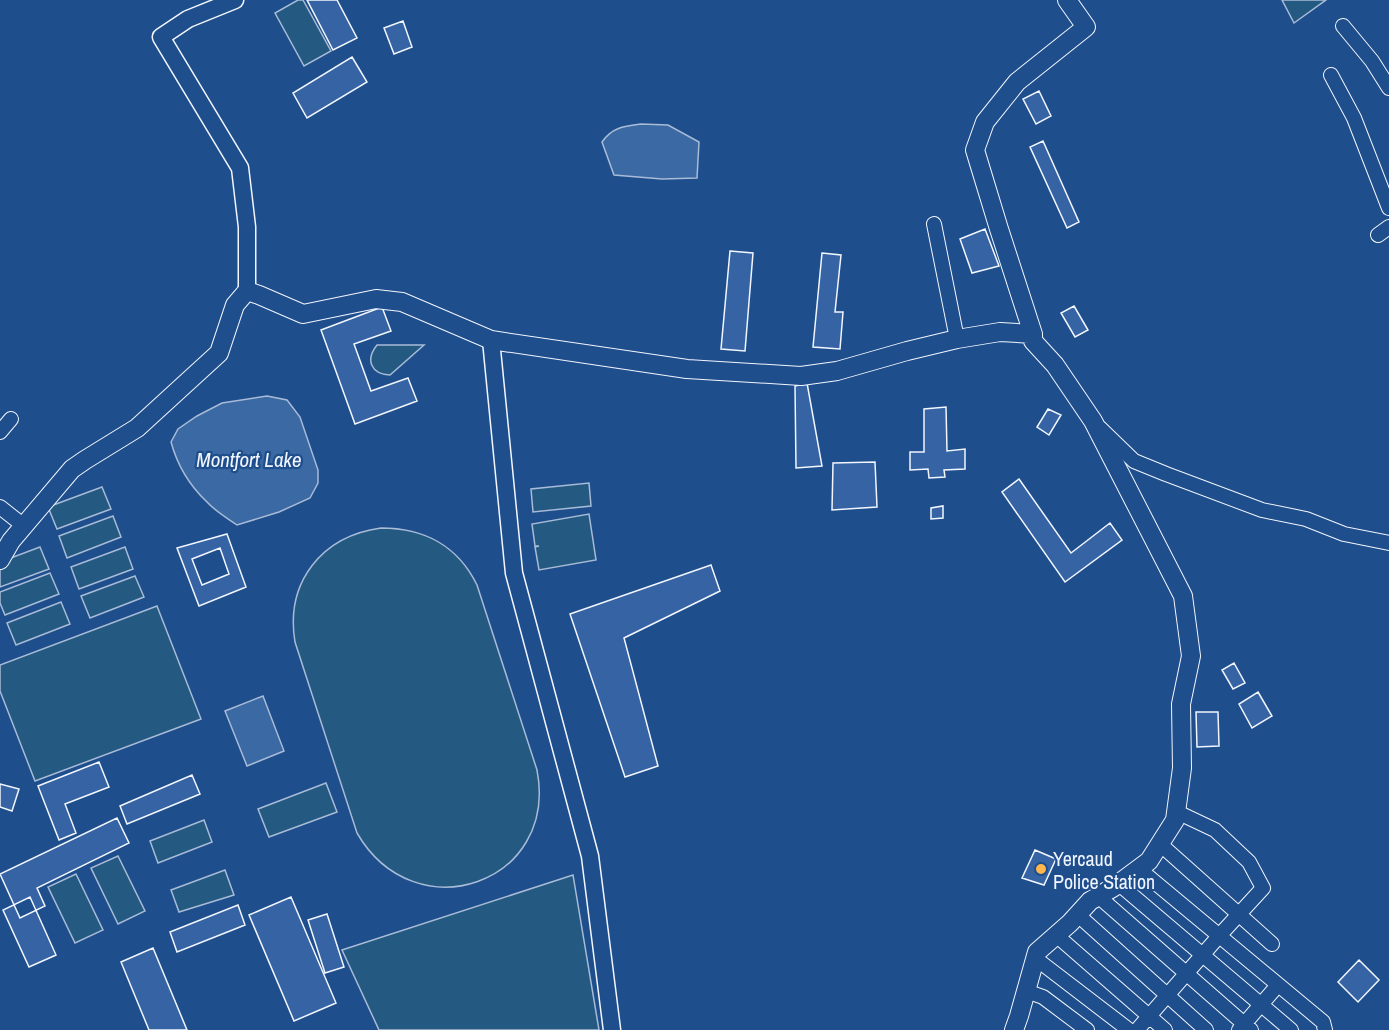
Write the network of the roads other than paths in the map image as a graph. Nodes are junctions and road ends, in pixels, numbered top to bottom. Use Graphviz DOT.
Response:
graph roads {
  1 [pos="235,0"];
  2 [pos="1067,0"];
  3 [pos="1343,26"];
  4 [pos="1330,75"];
  5 [pos="1389,88"];
  6 [pos="1389,208"];
  7 [pos="934,224"];
  8 [pos="247,291"];
  9 [pos="1033,334"];
  10 [pos="957,339"];
  11 [pos="491,340"];
  12 [pos="11,419"];
  13 [pos="1094,422"];
  14 [pos="0,432"];
  15 [pos="0,507"];
  16 [pos="24,526"];
  17 [pos="1389,543"];
  18 [pos="0,560"];
  19 [pos="1176,812"];
  20 [pos="1160,844"];
  21 [pos="1139,869"];
  22 [pos="1119,884"];
  23 [pos="1098,896"];
  24 [pos="1078,915"];
  25 [pos="1239,915"];
  26 [pos="1056,935"];
  27 [pos="1219,936"];
  28 [pos="1272,944"];
  29 [pos="1203,955"];
  30 [pos="1035,958"];
  31 [pos="1186,974"];
  32 [pos="1278,985"];
  33 [pos="1026,991"];
  34 [pos="1167,995"];
  35 [pos="1261,1005"];
  36 [pos="1149,1016"];
  37 [pos="1245,1028"];
  38 [pos="1017,1029"];
  39 [pos="612,1030"];
  40 [pos="1087,1030"];
  41 [pos="1128,1030"];
  42 [pos="1137,1030"];
  43 [pos="1165,1030"];
  44 [pos="1206,1030"];
  45 [pos="1291,1030"];
  46 [pos="1325,1030"];
  1 -- 8 [label="street"];
  2 -- 9 [label="main road"];
  3 -- 5 [label="street"];
  4 -- 6 [label="street"];
  7 -- 10 [label="street"];
  8 -- 11 [label="main road"];
  8 -- 16 [label="main road"];
  9 -- 10 [label="main road"];
  9 -- 13 [label="main road"];
  10 -- 11 [label="main road"];
  11 -- 39 [label="street"];
  12 -- 14 [label="street"];
  13 -- 17 [label="street"];
  13 -- 19 [label="main road"];
  15 -- 16 [label="street"];
  16 -- 18 [label="main road"];
  19 -- 20 [label="main road"];
  19 -- 25 [label="street"];
  20 -- 21 [label="main road"];
  20 -- 25 [label="street"];
  21 -- 22 [label="main road"];
  21 -- 27 [label="street"];
  22 -- 23 [label="main road"];
  22 -- 29 [label="street"];
  23 -- 24 [label="main road"];
  23 -- 31 [label="street"];
  24 -- 26 [label="main road"];
  24 -- 34 [label="street"];
  25 -- 27 [label="street"];
  25 -- 28 [label="street"];
  26 -- 30 [label="main road"];
  26 -- 36 [label="street"];
  27 -- 29 [label="street"];
  27 -- 32 [label="street"];
  29 -- 31 [label="street"];
  29 -- 35 [label="street"];
  30 -- 33 [label="main road"];
  30 -- 41 [label="street"];
  31 -- 34 [label="street"];
  31 -- 37 [label="street"];
  32 -- 35 [label="street"];
  32 -- 46 [label="street"];
  33 -- 38 [label="main road"];
  33 -- 40 [label="street"];
  34 -- 36 [label="street"];
  34 -- 44 [label="street"];
  35 -- 37 [label="street"];
  35 -- 45 [label="street"];
  36 -- 42 [label="street"];
  36 -- 43 [label="street"];
}
